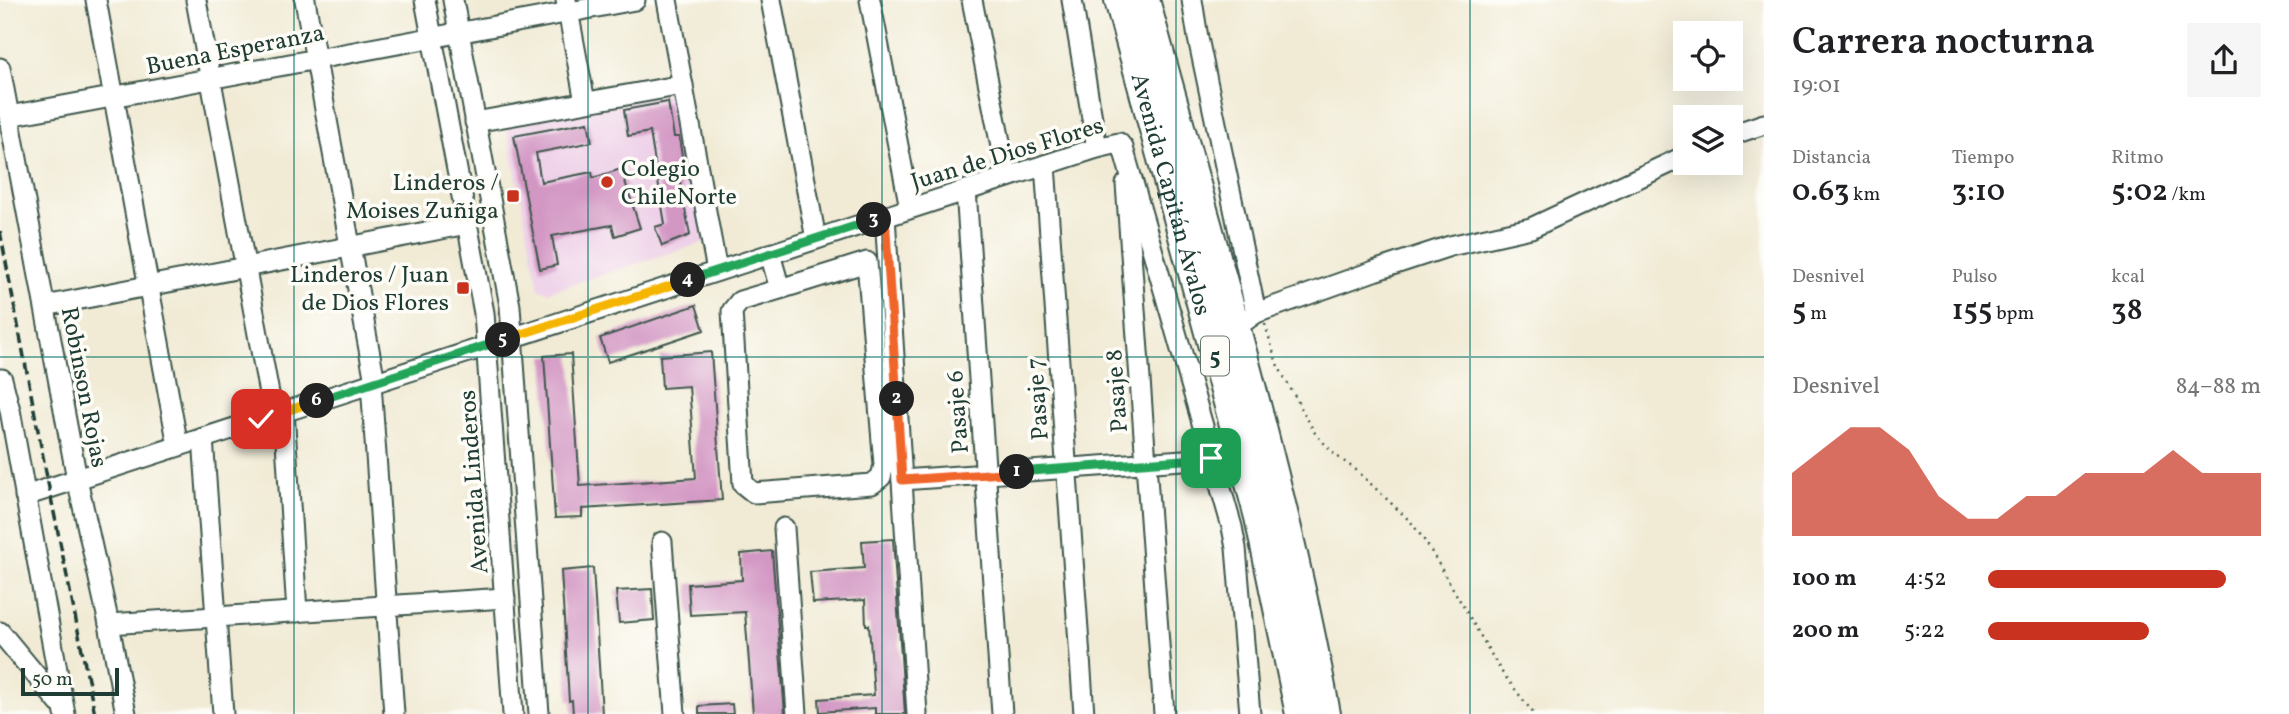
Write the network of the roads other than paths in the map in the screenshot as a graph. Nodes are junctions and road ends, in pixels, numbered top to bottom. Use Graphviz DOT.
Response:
graph roads {
  1 [pos="96,0"];
  2 [pos="196,0"];
  3 [pos="305,0"];
  4 [pos="425,0"];
  5 [pos="453,0"];
  6 [pos="635,0"];
  7 [pos="667,0"];
  8 [pos="771,0"];
  9 [pos="870,0"];
  10 [pos="972,0"];
  11 [pos="1072,0"];
  12 [pos="1119,0"];
  13 [pos="1145,0"];
  14 [pos="1192,0"];
  15 [pos="567,6"];
  16 [pos="459,33"];
  17 [pos="432,38"];
  18 [pos="316,59"];
  19 [pos="0,68"];
  20 [pos="211,79"];
  21 [pos="682,85"];
  22 [pos="114,97"];
  23 [pos="585,102"];
  24 [pos="9,117"];
  25 [pos="475,122"];
  26 [pos="1764,124"];
  27 [pos="1743,131"];
  28 [pos="1097,148"];
  29 [pos="1124,148"];
  30 [pos="1673,162"];
  31 [pos="1045,165"];
  32 [pos="1007,177"];
  33 [pos="966,190"];
  34 [pos="910,208"];
  35 [pos="885,216"];
  36 [pos="467,224"];
  37 [pos="816,239"];
  38 [pos="351,246"];
  39 [pos="770,254"];
  40 [pos="246,267"];
  41 [pos="717,271"];
  42 [pos="149,286"];
  43 [pos="780,289"];
  44 [pos="45,306"];
  45 [pos="1245,321"];
  46 [pos="513,337"];
  47 [pos="488,345"];
  48 [pos="0,379"];
  49 [pos="373,382"];
  50 [pos="279,413"];
  51 [pos="203,438"];
  52 [pos="178,446"];
  53 [pos="1211,458"];
  54 [pos="1146,463"];
  55 [pos="1066,468"];
  56 [pos="986,474"];
  57 [pos="77,479"];
  58 [pos="902,480"];
  59 [pos="25,496"];
  60 [pos="784,528"];
  61 [pos="662,542"];
  62 [pos="505,598"];
  63 [pos="386,606"];
  64 [pos="297,612"];
  65 [pos="216,617"];
  66 [pos="109,624"];
  67 [pos="0,632"];
  68 [pos="58,708"];
  69 [pos="126,714"];
  70 [pos="223,714"];
  71 [pos="394,714"];
  72 [pos="513,714"];
  73 [pos="539,714"];
  74 [pos="675,714"];
  75 [pos="797,714"];
  76 [pos="917,714"];
  77 [pos="1002,714"];
  78 [pos="1084,714"];
  79 [pos="1164,714"];
  80 [pos="1250,714"];
  81 [pos="1300,714"];
  82 [pos="1326,714"];
  1 -- 22 [label="street"];
  2 -- 20 [label="street"];
  3 -- 18 [label="street"];
  4 -- 17 [label="street, Avenida Linderos"];
  5 -- 16 [label="street, Avenida Linderos"];
  6 -- 15 [label="street, Buena Esperanza"];
  7 -- 21 [label="street"];
  8 -- 37 [label="street"];
  9 -- 34 [label="street"];
  10 -- 32 [label="street"];
  11 -- 28 [label="street"];
  12 -- 81 [label="highway, Avenida Capitán Ávalos / 5"];
  13 -- 45 [label="highway, Avenida Capitán Ávalos / 5"];
  14 -- 45 [label="street"];
  15 -- 16 [label="street, Buena Esperanza"];
  15 -- 23 [label="street"];
  16 -- 17 [label="street, Buena Esperanza"];
  16 -- 25 [label="street, Avenida Linderos"];
  17 -- 18 [label="street, Buena Esperanza"];
  17 -- 36 [label="street, Avenida Linderos"];
  18 -- 20 [label="street, Buena Esperanza"];
  18 -- 38 [label="street"];
  19 -- 24 [label="street, Robinson Rojas"];
  20 -- 22 [label="street, Buena Esperanza"];
  20 -- 40 [label="street"];
  21 -- 23 [label="street"];
  21 -- 41 [label="street"];
  22 -- 24 [label="street, Buena Esperanza"];
  22 -- 42 [label="street"];
  23 -- 25 [label="street"];
  24 -- 44 [label="street, Robinson Rojas"];
  25 -- 46 [label="street, Avenida Linderos"];
  26 -- 27 [label="street"];
  28 -- 29 [label="street, Juan de Dios Flores"];
  28 -- 31 [label="street, Juan de Dios Flores"];
  29 -- 53 [label="street, Avenida Capitán Ávalos"];
  29 -- 54 [label="street, Pasaje 8"];
  30 -- 45 [label="street"];
  31 -- 32 [label="street, Juan de Dios Flores"];
  31 -- 55 [label="street, Pasaje 7"];
  32 -- 33 [label="street, Juan de Dios Flores"];
  33 -- 34 [label="street, Juan de Dios Flores"];
  33 -- 56 [label="street, Pasaje 6"];
  34 -- 35 [label="street, Juan de Dios Flores"];
  35 -- 37 [label="street, Juan de Dios Flores"];
  35 -- 58 [label="street"];
  36 -- 38 [label="street"];
  36 -- 47 [label="street, Avenida Linderos"];
  37 -- 39 [label="street, Juan de Dios Flores"];
  38 -- 40 [label="street"];
  38 -- 49 [label="street"];
  39 -- 41 [label="street, Juan de Dios Flores"];
  39 -- 43 [label="street"];
  40 -- 42 [label="street"];
  40 -- 50 [label="street"];
  41 -- 46 [label="street, Juan de Dios Flores"];
  42 -- 44 [label="street"];
  42 -- 52 [label="street"];
  43 -- 43 [label="street"];
  44 -- 57 [label="street, Robinson Rojas"];
  45 -- 82 [label="highway, Avenida Capitán Ávalos / 5"];
  46 -- 47 [label="street, Juan de Dios Flores"];
  46 -- 73 [label="street, Avenida Linderos"];
  47 -- 49 [label="street, Juan de Dios Flores"];
  47 -- 62 [label="street, Avenida Linderos"];
  48 -- 59 [label="street"];
  49 -- 50 [label="street, Juan de Dios Flores"];
  49 -- 63 [label="street"];
  50 -- 51 [label="street, Juan de Dios Flores"];
  50 -- 64 [label="street"];
  51 -- 52 [label="street, Juan de Dios Flores"];
  51 -- 65 [label="street"];
  52 -- 57 [label="street, Juan de Dios Flores"];
  53 -- 54 [label="street"];
  53 -- 80 [label="street, Avenida Capitán Ávalos"];
  54 -- 55 [label="street"];
  54 -- 79 [label="street, Pasaje 8"];
  55 -- 56 [label="street"];
  55 -- 78 [label="street, Pasaje 7"];
  56 -- 58 [label="street"];
  56 -- 77 [label="street, Pasaje 6"];
  57 -- 59 [label="street, Juan de Dios Flores"];
  57 -- 66 [label="street, Robinson Rojas"];
  58 -- 76 [label="street"];
  59 -- 68 [label="street"];
  60 -- 75 [label="street"];
  61 -- 74 [label="street"];
  62 -- 63 [label="street"];
  62 -- 72 [label="street, Avenida Linderos"];
  63 -- 64 [label="street"];
  63 -- 71 [label="street"];
  64 -- 65 [label="street"];
  65 -- 66 [label="street"];
  65 -- 70 [label="street"];
  66 -- 69 [label="street, Robinson Rojas"];
  67 -- 68 [label="street"];
}
